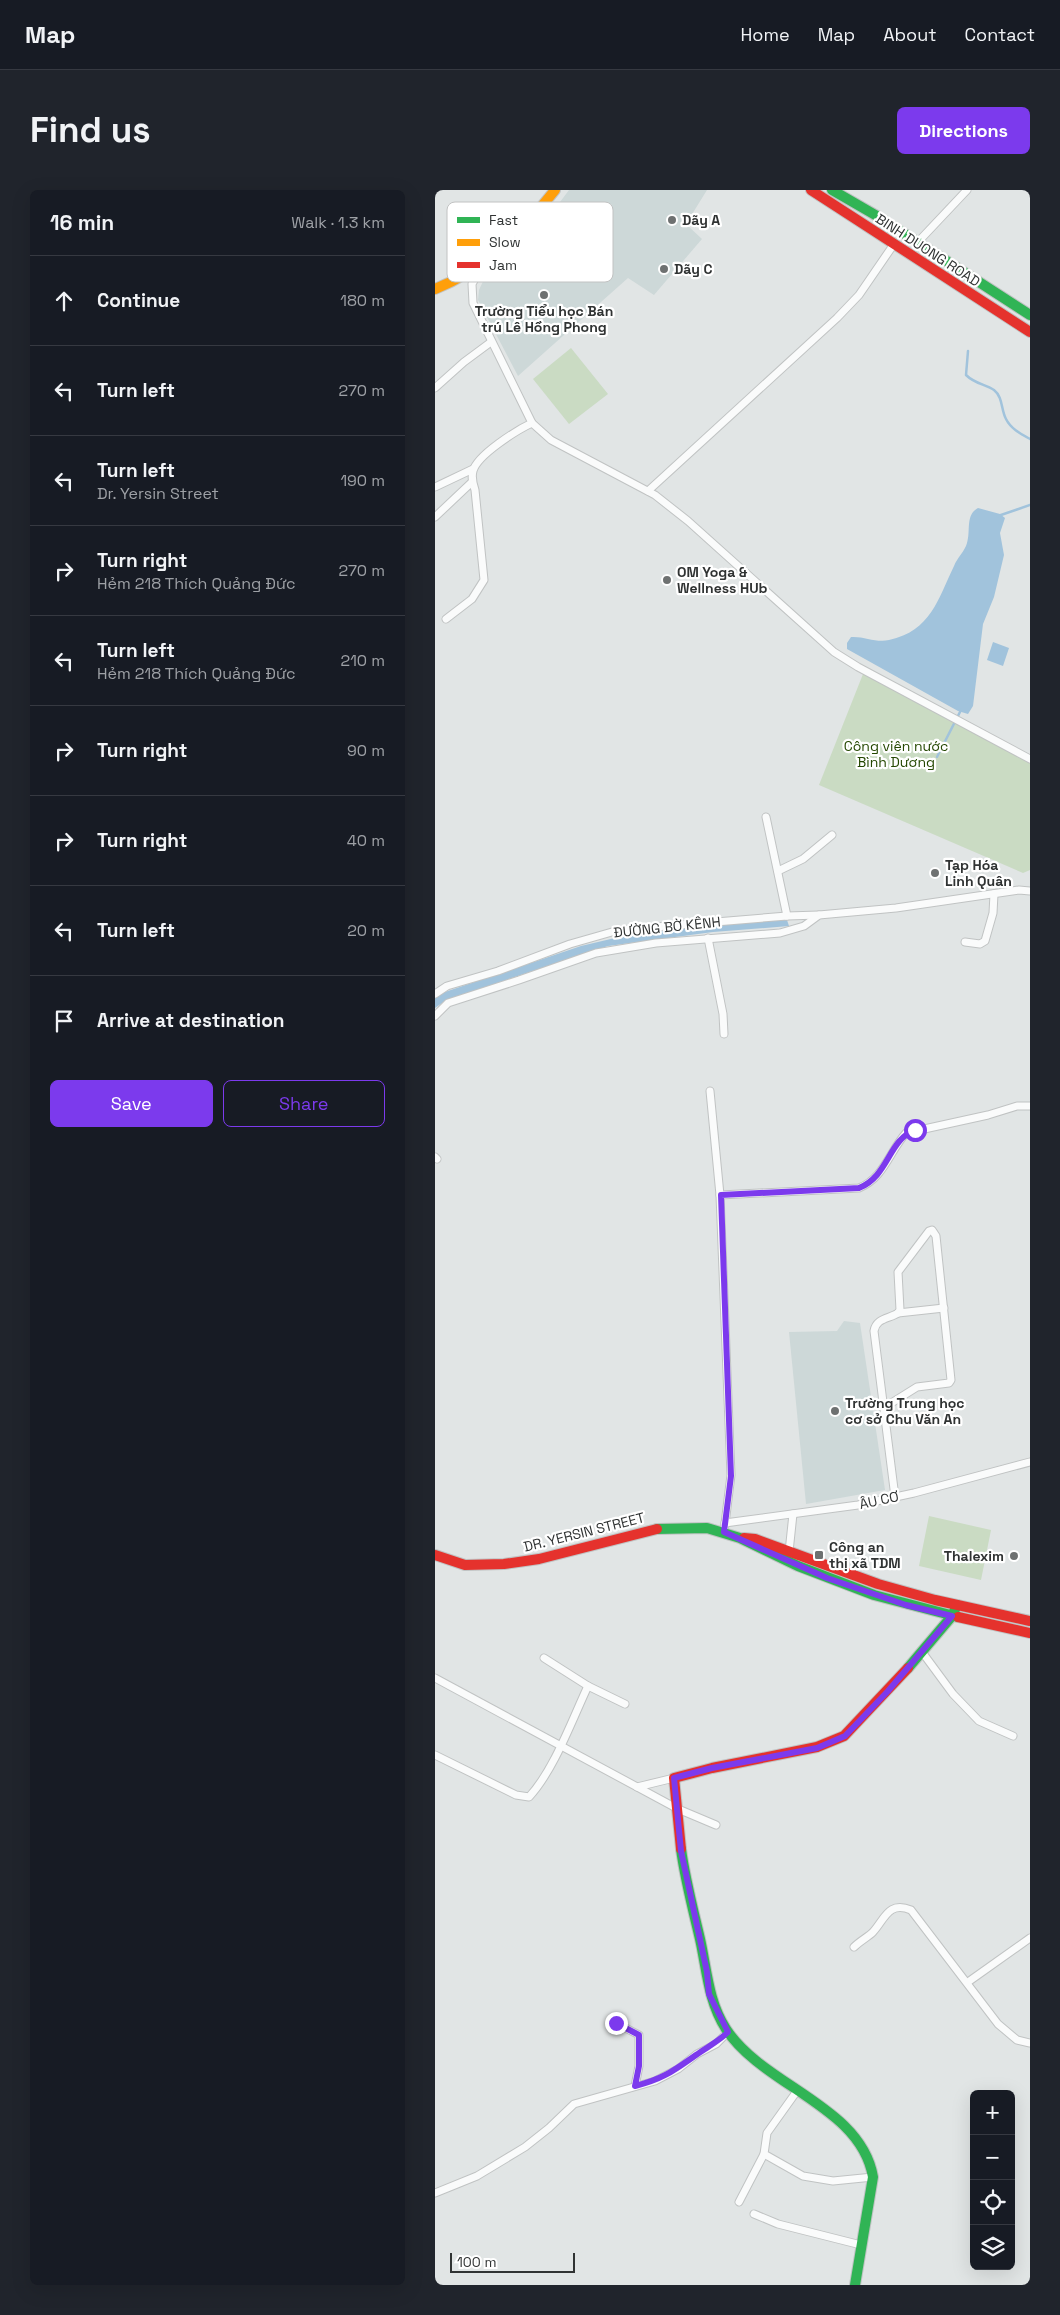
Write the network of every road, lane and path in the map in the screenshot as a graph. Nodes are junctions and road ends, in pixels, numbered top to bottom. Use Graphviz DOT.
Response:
graph roads {
  1 [pos="555,190"];
  2 [pos="811,190"];
  3 [pos="832,190"];
  4 [pos="967,190"];
  5 [pos="544,202"];
  6 [pos="917,243"];
  7 [pos="894,244"];
  8 [pos="456,282"];
  9 [pos="473,282"];
  10 [pos="435,289"];
  11 [pos="1030,315"];
  12 [pos="1030,332"];
  13 [pos="491,342"];
  14 [pos="435,388"];
  15 [pos="532,423"];
  16 [pos="473,469"];
  17 [pos="472,482"];
  18 [pos="435,487"];
  19 [pos="648,491"];
  20 [pos="435,517"];
  21 [pos="446,619"];
  22 [pos="1030,759"];
  23 [pos="766,817"];
  24 [pos="832,835"];
  25 [pos="778,871"];
  26 [pos="1030,891"];
  27 [pos="994,894"];
  28 [pos="787,916"];
  29 [pos="819,916"];
  30 [pos="708,938"];
  31 [pos="965,942"];
  32 [pos="435,994"];
  33 [pos="435,1016"];
  34 [pos="725,1034"];
  35 [pos="710,1091"];
  36 [pos="1030,1106"];
  37 [pos="721,1195"];
  38 [pos="944,1308"];
  39 [pos="898,1313"];
  40 [pos="885,1407"];
  41 [pos="1030,1462"];
  42 [pos="895,1497"];
  43 [pos="793,1514"];
  44 [pos="725,1528"];
  45 [pos="740,1538"];
  46 [pos="789,1552"];
  47 [pos="435,1555"];
  48 [pos="829,1573"];
  49 [pos="878,1584"];
  50 [pos="874,1595"];
  51 [pos="957,1605"];
  52 [pos="952,1616"];
  53 [pos="1016,1618"];
  54 [pos="1030,1621"];
  55 [pos="1014,1629"];
  56 [pos="1030,1633"];
  57 [pos="921,1652"];
  58 [pos="544,1658"];
  59 [pos="435,1678"];
  60 [pos="588,1686"];
  61 [pos="625,1704"];
  62 [pos="1013,1736"];
  63 [pos="561,1745"];
  64 [pos="435,1755"];
  65 [pos="674,1778"];
  66 [pos="637,1787"];
  67 [pos="678,1809"];
  68 [pos="716,1825"];
  69 [pos="1030,1938"];
  70 [pos="854,1946"];
  71 [pos="968,1982"];
  72 [pos="616,2023"];
  73 [pos="728,2032"];
  74 [pos="1030,2044"];
  75 [pos="635,2086"];
  76 [pos="797,2091"];
  77 [pos="764,2154"];
  78 [pos="873,2177"];
  79 [pos="435,2193"];
  80 [pos="739,2202"];
  81 [pos="754,2214"];
  82 [pos="861,2245"];
  83 [pos="855,2285"];
  1 -- 5 [label="main road"];
  2 -- 7 [label="main road, BINH DUONG ROAD"];
  3 -- 6 [label="main road, BINH DUONG ROAD"];
  4 -- 6 [label="street"];
  6 -- 11 [label="main road, BINH DUONG ROAD"];
  7 -- 12 [label="main road, BINH DUONG ROAD"];
  7 -- 19 [label="street"];
  8 -- 10 [label="main road"];
  9 -- 13 [label="street"];
  13 -- 14 [label="street"];
  13 -- 15 [label="street"];
  15 -- 16 [label="street"];
  15 -- 19 [label="street"];
  16 -- 17 [label="street"];
  16 -- 18 [label="street"];
  17 -- 20 [label="street"];
  17 -- 21 [label="street"];
  19 -- 22 [label="street"];
  23 -- 25 [label="street"];
  24 -- 25 [label="street"];
  25 -- 28 [label="street"];
  26 -- 27 [label="street, ĐƯỜNG BỜ KÊNH"];
  27 -- 29 [label="street, ĐƯỜNG BỜ KÊNH"];
  27 -- 31 [label="street"];
  28 -- 29 [label="street, ĐƯỜNG BỜ KÊNH"];
  28 -- 32 [label="street, ĐƯỜNG BỜ KÊNH"];
  29 -- 30 [label="street"];
  30 -- 33 [label="street"];
  30 -- 34 [label="street"];
  35 -- 37 [label="street"];
  36 -- 37 [label="street"];
  37 -- 44 [label="street"];
  38 -- 39 [label="street"];
  38 -- 39 [label="street"];
  38 -- 40 [label="street"];
  39 -- 40 [label="street"];
  40 -- 42 [label="street"];
  41 -- 42 [label="street, ÂU CƠ"];
  42 -- 43 [label="street, ÂU CƠ"];
  43 -- 44 [label="street, ÂU CƠ"];
  43 -- 46 [label="street"];
  44 -- 45 [label="main road, DR. YERSIN STREET"];
  44 -- 47 [label="main road, DR. YERSIN STREET"];
  45 -- 46 [label="main road, DR. YERSIN STREET"];
  45 -- 48 [label="main road, DR. YERSIN STREET"];
  46 -- 48 [label="main road, DR. YERSIN STREET"];
  48 -- 49 [label="main road, DR. YERSIN STREET"];
  48 -- 50 [label="main road, DR. YERSIN STREET"];
  49 -- 50 [label="main road"];
  49 -- 51 [label="main road, DR. YERSIN STREET"];
  50 -- 52 [label="main road, DR. YERSIN STREET"];
  51 -- 52 [label="main road"];
  51 -- 53 [label="main road, DR. YERSIN STREET"];
  52 -- 55 [label="main road, DR. YERSIN STREET"];
  52 -- 57 [label="main road"];
  53 -- 54 [label="main road, DR. YERSIN STREET"];
  53 -- 55 [label="main road"];
  55 -- 56 [label="main road, DR. YERSIN STREET"];
  57 -- 62 [label="street"];
  57 -- 65 [label="main road"];
  58 -- 60 [label="street"];
  59 -- 63 [label="street"];
  60 -- 61 [label="street"];
  60 -- 63 [label="street"];
  63 -- 64 [label="street"];
  63 -- 66 [label="street"];
  65 -- 66 [label="street"];
  65 -- 67 [label="main road"];
  66 -- 67 [label="street"];
  67 -- 68 [label="street"];
  67 -- 73 [label="main road"];
  69 -- 71 [label="street"];
  70 -- 71 [label="street"];
  71 -- 74 [label="street"];
  72 -- 75 [label="street"];
  73 -- 75 [label="street"];
  73 -- 76 [label="main road"];
  75 -- 79 [label="street"];
  76 -- 77 [label="street"];
  76 -- 78 [label="main road"];
  77 -- 78 [label="street"];
  77 -- 80 [label="street"];
  78 -- 82 [label="main road"];
  81 -- 82 [label="street"];
  82 -- 83 [label="main road"];
}
